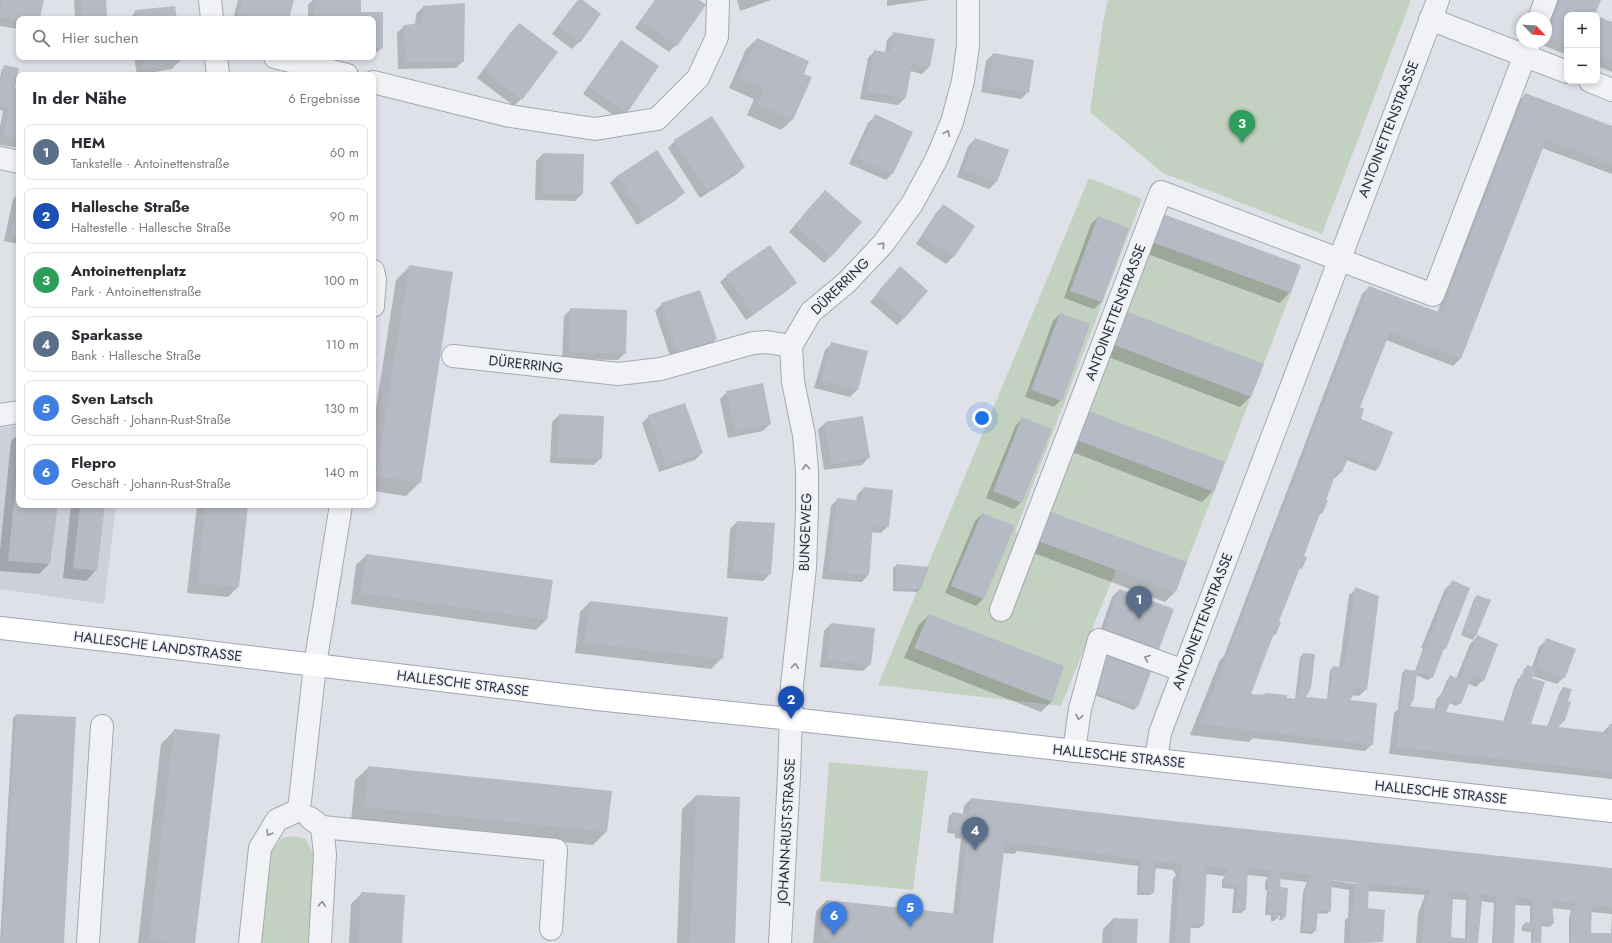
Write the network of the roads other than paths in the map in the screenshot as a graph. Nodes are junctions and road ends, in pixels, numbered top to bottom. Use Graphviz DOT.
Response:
graph roads {
  1 [pos="210,0"];
  2 [pos="718,0"];
  3 [pos="968,0"];
  4 [pos="1546,0"];
  5 [pos="1434,9"];
  6 [pos="1541,12"];
  7 [pos="212,16"];
  8 [pos="1516,43"];
  9 [pos="1527,48"];
  10 [pos="216,60"];
  11 [pos="287,60"];
  12 [pos="1564,70"];
  13 [pos="218,72"];
  14 [pos="335,72"];
  15 [pos="376,83"];
  16 [pos="1597,84"];
  17 [pos="1612,90"];
  18 [pos="0,158"];
  19 [pos="16,161"];
  20 [pos="1339,259"];
  21 [pos="791,346"];
  22 [pos="453,356"];
  23 [pos="16,412"];
  24 [pos="0,415"];
  25 [pos="341,508"];
  26 [pos="1001,610"];
  27 [pos="0,628"];
  28 [pos="316,665"];
  29 [pos="1184,671"];
  30 [pos="791,719"];
  31 [pos="102,726"];
  32 [pos="1074,751"];
  33 [pos="1156,760"];
  34 [pos="298,810"];
  35 [pos="1612,811"];
  36 [pos="322,827"];
  37 [pos="551,929"];
  38 [pos="88,943"];
  39 [pos="250,943"];
  40 [pos="320,943"];
  41 [pos="780,943"];
  1 -- 7 [label="street"];
  2 -- 15 [label="street"];
  21 -- 3 [label="street, DÜRERRING, one-way"];
  4 -- 6 [label="street"];
  5 -- 8 [label="street"];
  5 -- 20 [label="street, ANTOINETTENSTRASSE"];
  9 -- 12 [label="street"];
  9 -- 20 [label="street"];
  10 -- 13 [label="street"];
  11 -- 14 [label="street"];
  16 -- 17 [label="street"];
  18 -- 19 [label="street"];
  20 -- 26 [label="street, ANTOINETTENSTRASSE"];
  20 -- 29 [label="street, ANTOINETTENSTRASSE"];
  21 -- 22 [label="street, DÜRERRING"];
  30 -- 21 [label="street, BUNGEWEG, one-way"];
  23 -- 24 [label="street"];
  25 -- 28 [label="street"];
  27 -- 28 [label="main road, HALLESCHE LANDSTRASSE"];
  28 -- 30 [label="main road, HALLESCHE STRASSE"];
  28 -- 34 [label="street"];
  29 -- 32 [label="street, one-way"];
  29 -- 33 [label="street, ANTOINETTENSTRASSE"];
  30 -- 32 [label="main road, HALLESCHE STRASSE"];
  30 -- 41 [label="street, JOHANN-RUST-STRASSE"];
  31 -- 38 [label="street"];
  32 -- 33 [label="main road, HALLESCHE STRASSE"];
  33 -- 35 [label="main road, HALLESCHE STRASSE"];
  34 -- 36 [label="street"];
  34 -- 39 [label="street, one-way"];
  36 -- 37 [label="street"];
  40 -- 36 [label="street, one-way"];
}
